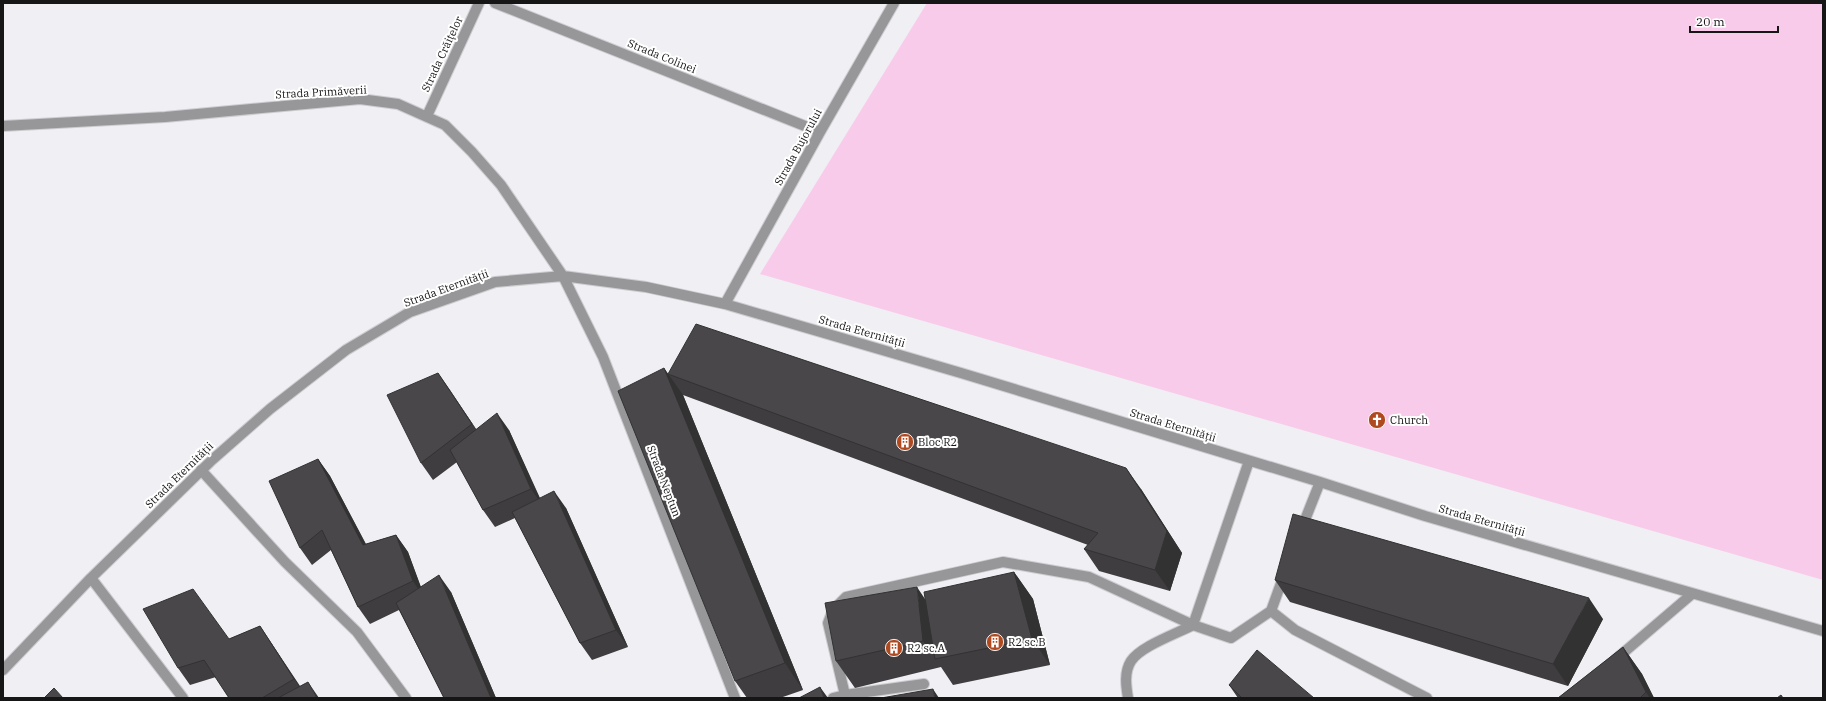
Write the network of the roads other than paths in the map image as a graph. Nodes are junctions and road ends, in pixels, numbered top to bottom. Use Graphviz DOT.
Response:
graph roads {
  1 [pos="479,3"];
  2 [pos="495,3"];
  3 [pos="894,3"];
  4 [pos="427,116"];
  5 [pos="3,126"];
  6 [pos="820,132"];
  7 [pos="563,276"];
  8 [pos="724,304"];
  9 [pos="1249,461"];
  10 [pos="201,470"];
  11 [pos="1320,482"];
  12 [pos="1297,540"];
  13 [pos="1289,562"];
  14 [pos="91,578"];
  15 [pos="1692,594"];
  16 [pos="1271,611"];
  17 [pos="1193,626"];
  18 [pos="1823,631"];
  19 [pos="1611,663"];
  20 [pos="3,670"];
  21 [pos="924,684"];
  22 [pos="844,695"];
  23 [pos="183,698"];
  24 [pos="406,698"];
  25 [pos="735,698"];
  26 [pos="833,698"];
  27 [pos="1128,698"];
  28 [pos="1427,698"];
  1 -- 4 [label="street, Strada Crăițelor"];
  2 -- 6 [label="street, Strada Colinei"];
  3 -- 6 [label="street, Strada Bujorului"];
  4 -- 5 [label="street, Strada Primăverii"];
  4 -- 7 [label="street, Strada Primăverii"];
  6 -- 8 [label="street, Strada Bujorului"];
  7 -- 8 [label="street, Strada Eternității"];
  7 -- 10 [label="street, Strada Eternității"];
  7 -- 25 [label="street, Strada Neptun"];
  8 -- 9 [label="street, Strada Eternității"];
  9 -- 11 [label="street, Strada Eternității"];
  9 -- 17 [label="street"];
  10 -- 14 [label="street, Strada Eternității"];
  10 -- 24 [label="street"];
  11 -- 12 [label="street"];
  11 -- 15 [label="street, Strada Eternității"];
  13 -- 16 [label="street"];
  14 -- 20 [label="street, Strada Eternității"];
  14 -- 23 [label="street"];
  15 -- 18 [label="street, Strada Eternității"];
  15 -- 19 [label="street"];
  16 -- 17 [label="street"];
  16 -- 28 [label="street"];
  17 -- 22 [label="street"];
  17 -- 27 [label="street"];
  21 -- 22 [label="street"];
  22 -- 26 [label="street"];
}
